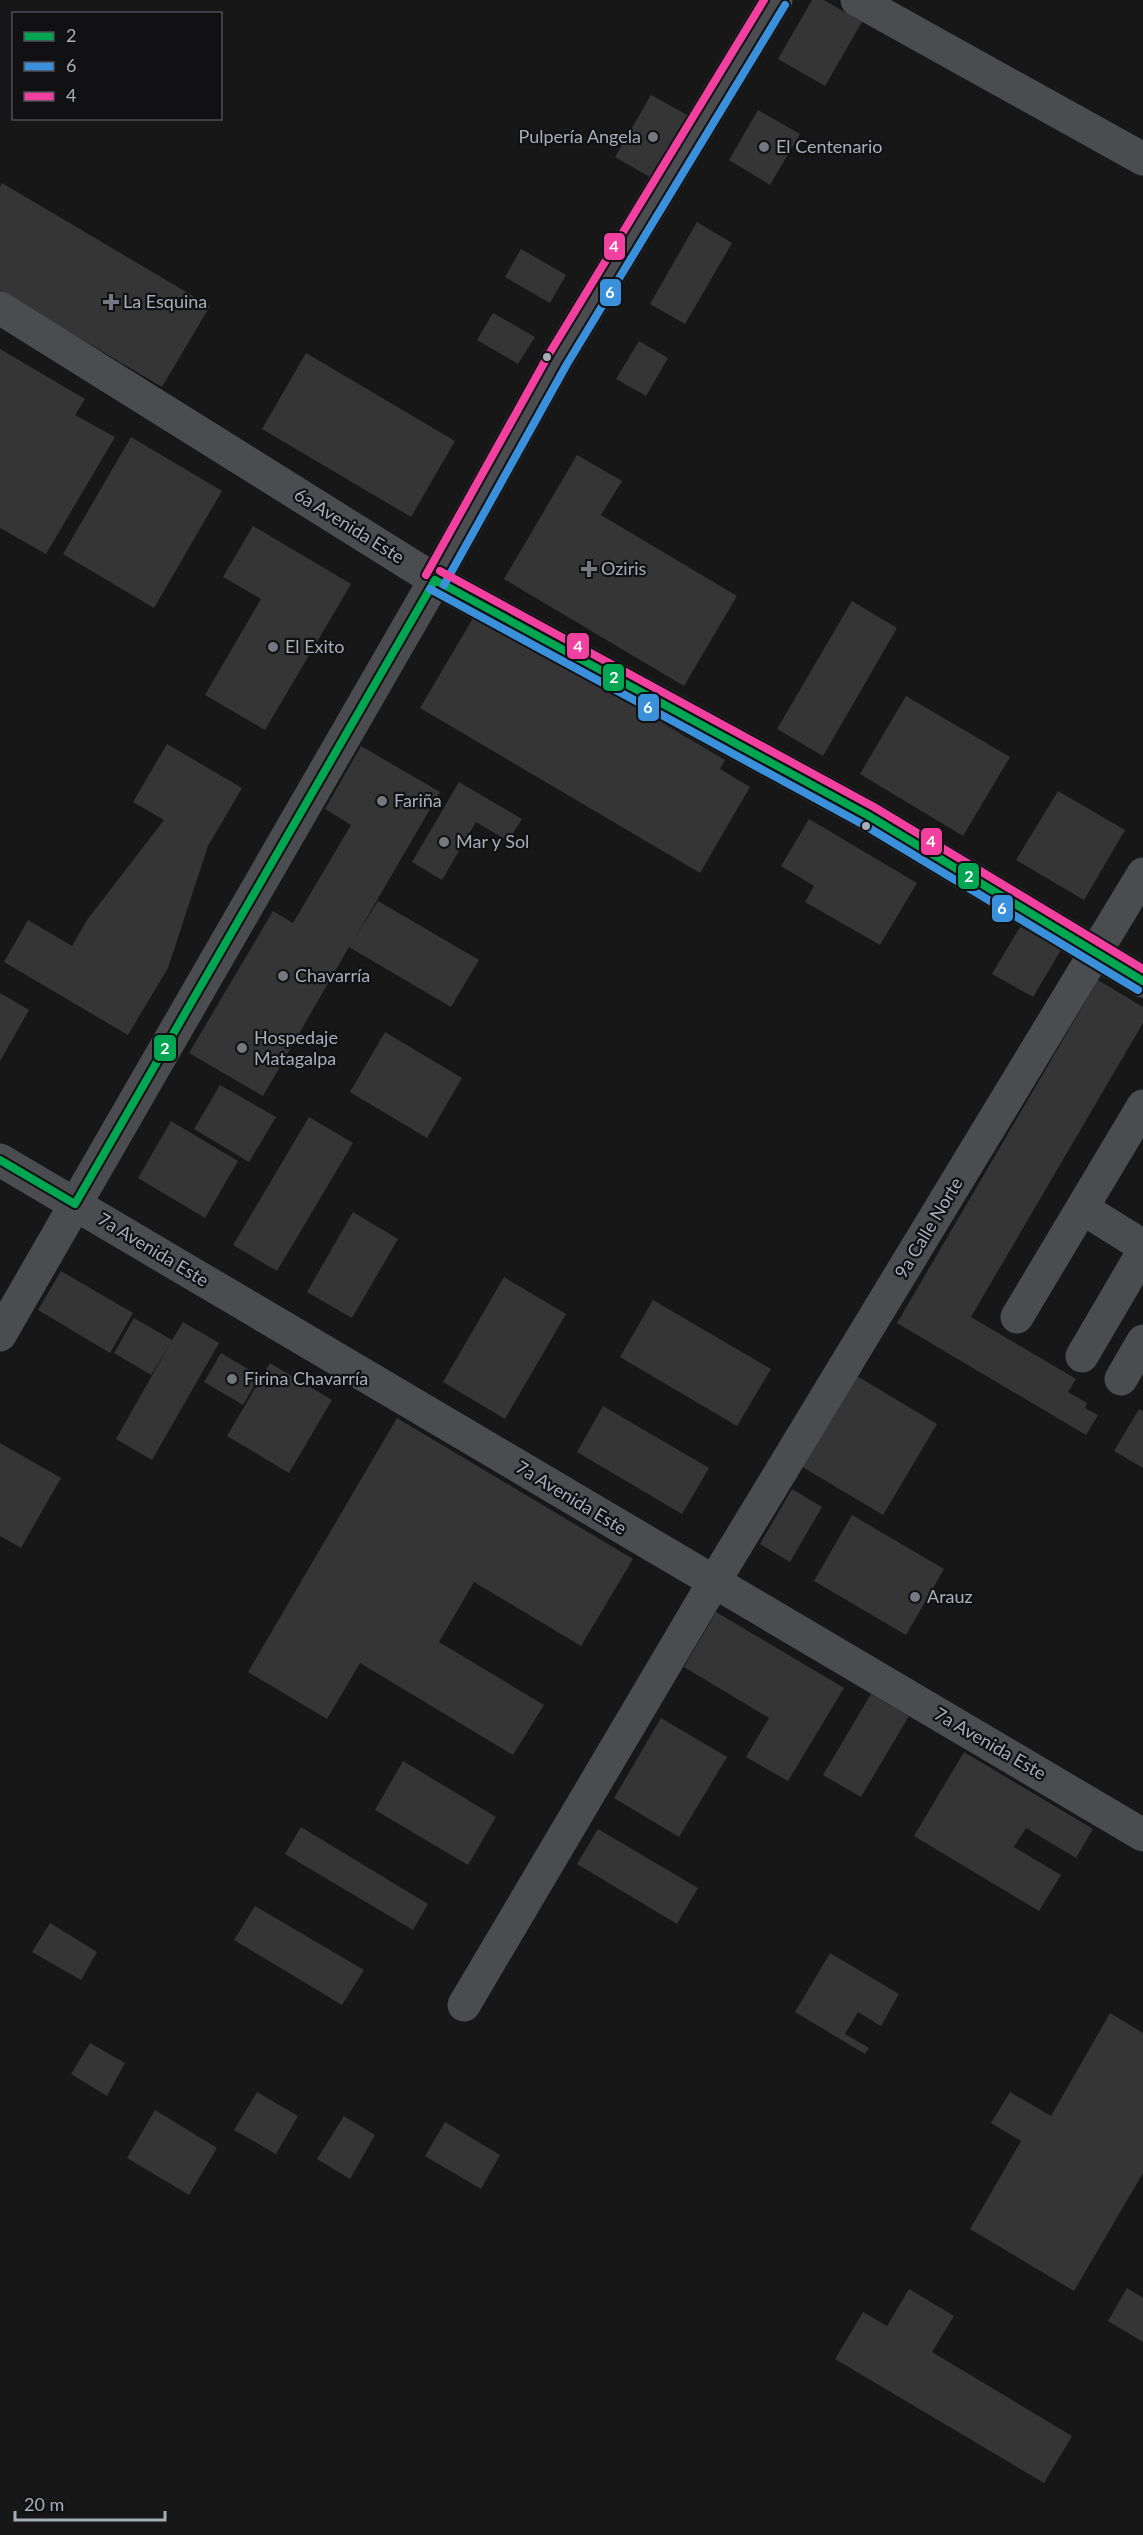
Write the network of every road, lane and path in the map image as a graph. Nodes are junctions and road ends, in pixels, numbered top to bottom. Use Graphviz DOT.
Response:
graph roads {
  1 [pos="776,0"];
  2 [pos="857,0"];
  3 [pos="1143,159"];
  4 [pos="0,308"];
  5 [pos="435,580"];
  6 [pos="1143,874"];
  7 [pos="1096,953"];
  8 [pos="1143,981"];
  9 [pos="1143,1106"];
  10 [pos="0,1160"];
  11 [pos="75,1204"];
  12 [pos="1082,1208"];
  13 [pos="1143,1246"];
  14 [pos="1143,1252"];
  15 [pos="1017,1317"];
  16 [pos="0,1335"];
  17 [pos="1143,1341"];
  18 [pos="1082,1356"];
  19 [pos="1121,1379"];
  20 [pos="714,1582"];
  21 [pos="1143,1834"];
  22 [pos="464,2005"];
  1 -- 5 [label="street"];
  2 -- 3 [label="street"];
  4 -- 5 [label="street, 6a Avenida Este"];
  5 -- 7 [label="street, 6a Avenida Este"];
  5 -- 11 [label="street"];
  6 -- 7 [label="street, 9a Calle Norte"];
  7 -- 8 [label="street, 6a Avenida Este"];
  7 -- 20 [label="street, 9a Calle Norte"];
  9 -- 12 [label="street"];
  10 -- 11 [label="street, 7a Avenida Este"];
  11 -- 16 [label="street"];
  11 -- 20 [label="street, 7a Avenida Este"];
  12 -- 13 [label="street"];
  12 -- 15 [label="street"];
  14 -- 18 [label="street"];
  17 -- 19 [label="street"];
  20 -- 21 [label="street, 7a Avenida Este"];
  20 -- 22 [label="street, 9a Calle Norte"];
}
